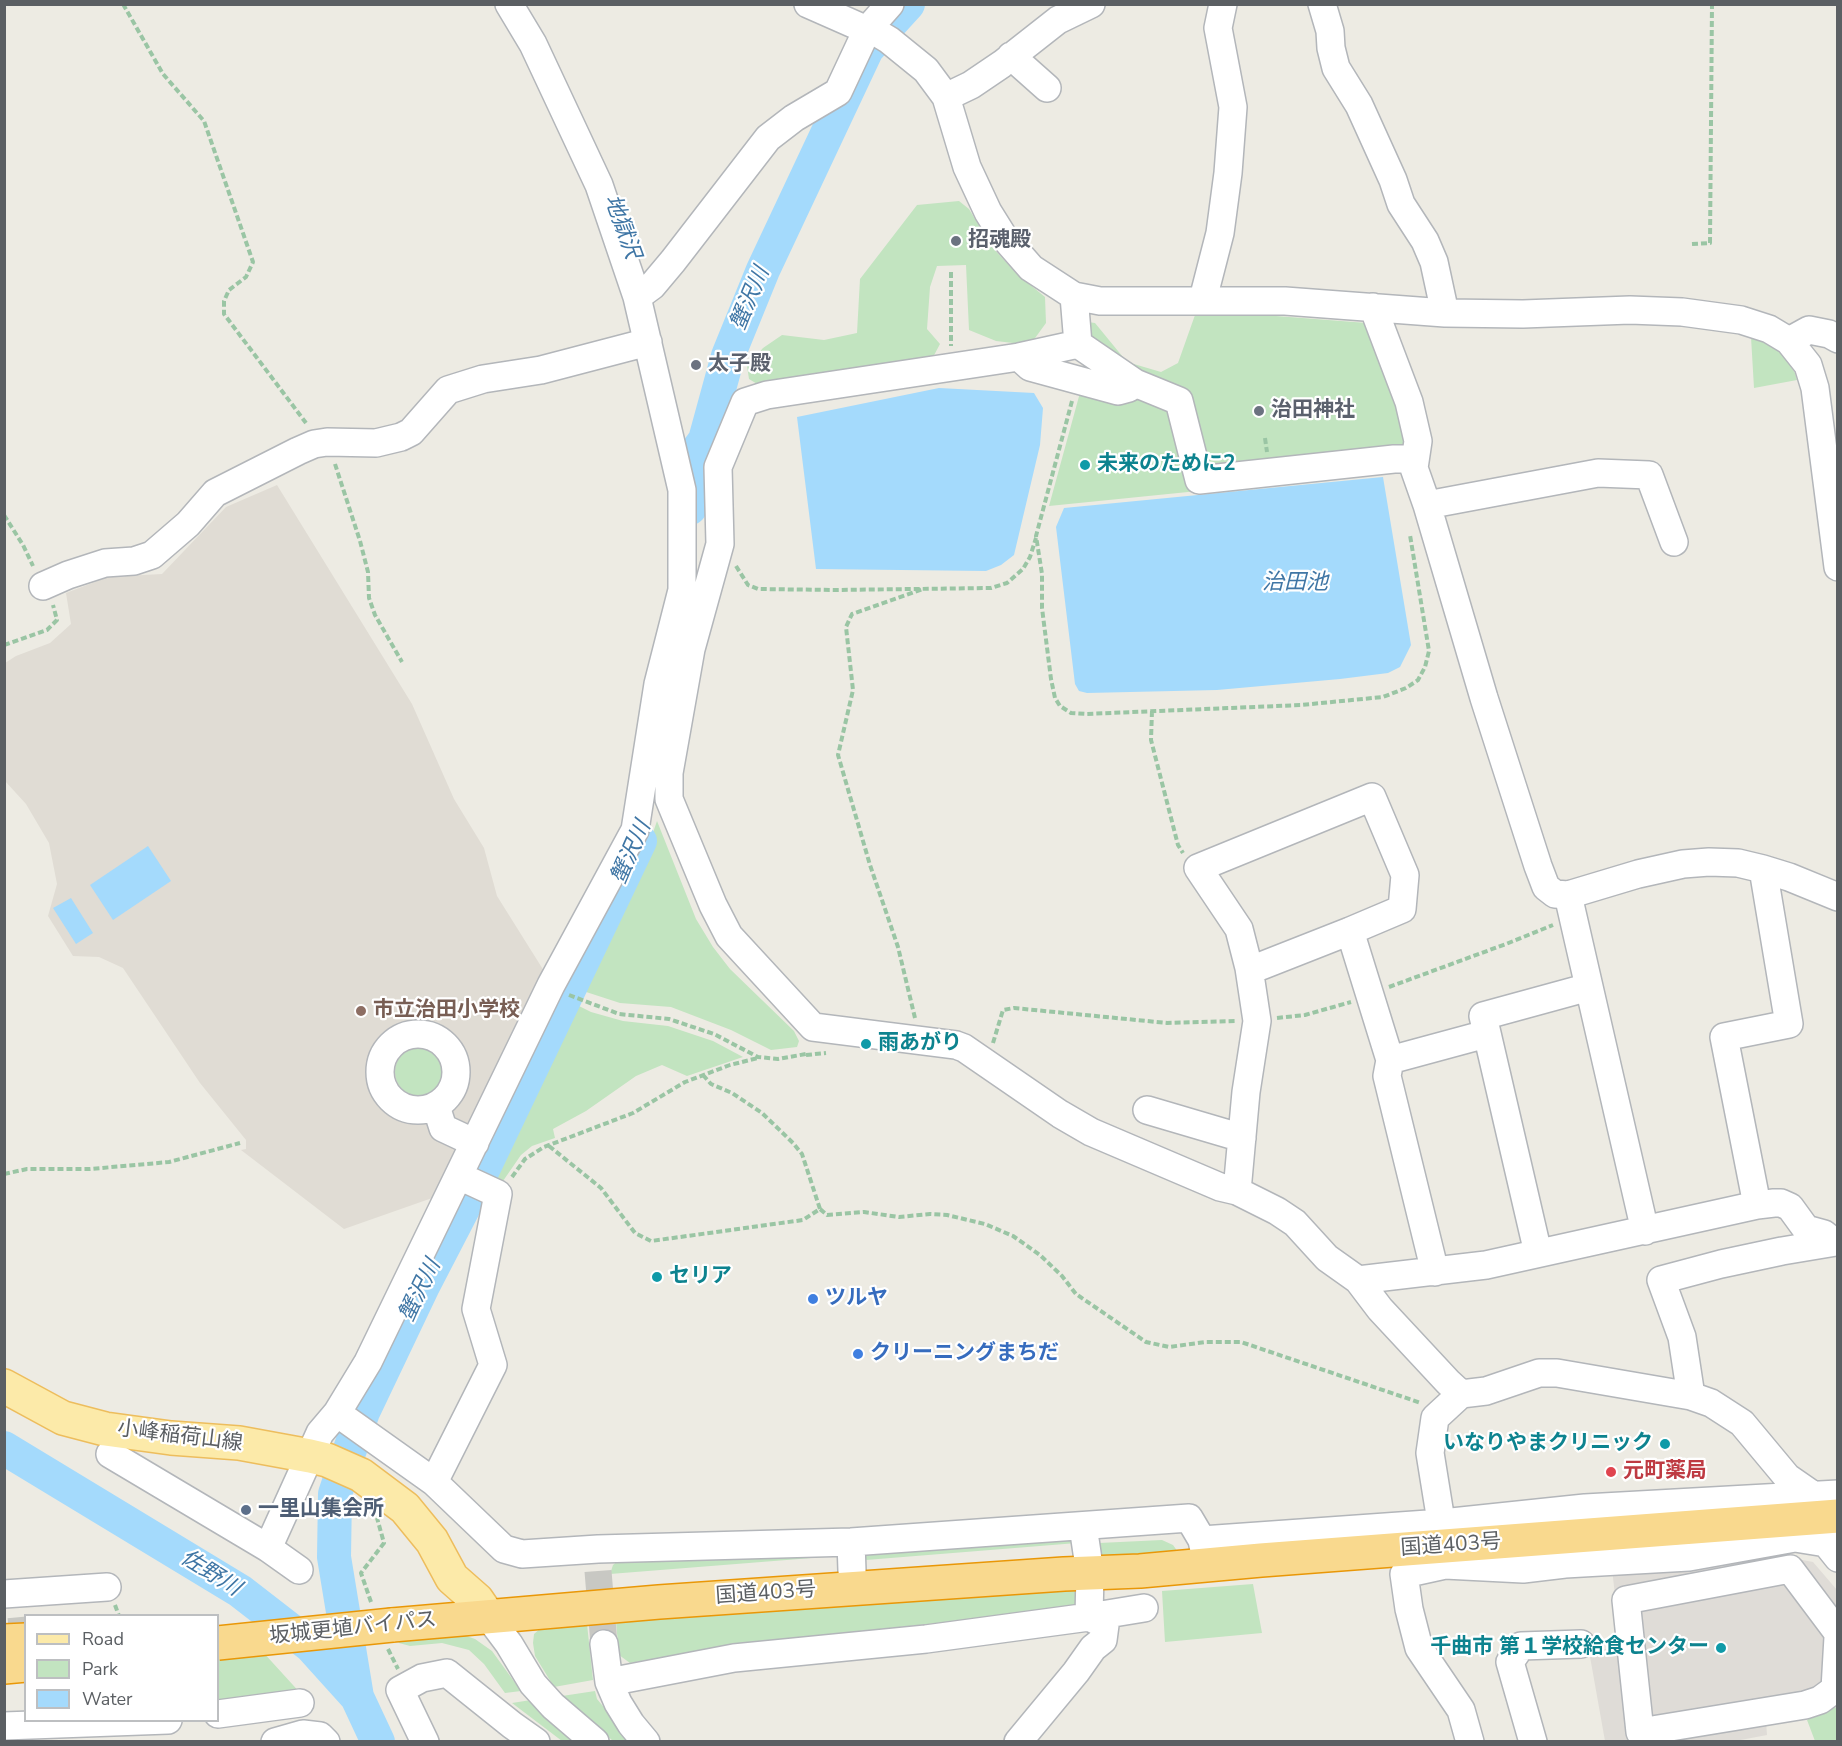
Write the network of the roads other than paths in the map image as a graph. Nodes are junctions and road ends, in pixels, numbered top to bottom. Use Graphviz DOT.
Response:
graph roads {
  1 [pos="509,4"];
  2 [pos="808,4"];
  3 [pos="890,4"];
  4 [pos="1091,4"];
  5 [pos="1223,4"];
  6 [pos="1322,4"];
  7 [pos="876,34"];
  8 [pos="1011,56"];
  9 [pos="1047,88"];
  10 [pos="946,97"];
  11 [pos="642,293"];
  12 [pos="1074,296"];
  13 [pos="1203,299"];
  14 [pos="1373,307"];
  15 [pos="1445,313"];
  16 [pos="1838,339"];
  17 [pos="1789,341"];
  18 [pos="648,342"];
  19 [pos="1078,344"];
  20 [pos="1019,357"];
  21 [pos="1135,383"];
  22 [pos="1415,459"];
  23 [pos="1427,506"];
  24 [pos="1674,542"];
  25 [pos="1838,567"];
  26 [pos="43,586"];
  27 [pos="1763,869"];
  28 [pos="1838,897"];
  29 [pos="1570,906"];
  30 [pos="1350,931"];
  31 [pos="1249,968"];
  32 [pos="1589,987"];
  33 [pos="1486,1034"];
  34 [pos="1390,1060"];
  35 [pos="436,1106"];
  36 [pos="1147,1110"];
  37 [pos="1242,1138"];
  38 [pos="475,1143"];
  39 [pos="477,1185"];
  40 [pos="1237,1191"];
  41 [pos="1757,1205"];
  42 [pos="1645,1231"];
  43 [pos="1836,1242"];
  44 [pos="1538,1253"];
  45 [pos="1436,1272"];
  46 [pos="1358,1280"];
  47 [pos="4,1386"];
  48 [pos="1461,1394"];
  49 [pos="1691,1396"];
  50 [pos="341,1415"];
  51 [pos="110,1454"];
  52 [pos="319,1458"];
  53 [pos="434,1482"];
  54 [pos="1830,1523"];
  55 [pos="1083,1526"];
  56 [pos="1444,1545"];
  57 [pos="268,1548"];
  58 [pos="1204,1552"];
  59 [pos="852,1556"];
  60 [pos="299,1570"];
  61 [pos="1077,1573"];
  62 [pos="107,1587"];
  63 [pos="482,1608"];
  64 [pos="1144,1608"];
  65 [pos="24,1614"];
  66 [pos="389,1616"];
  67 [pos="1089,1617"];
  68 [pos="219,1624"];
  69 [pos="1838,1635"];
  70 [pos="219,1643"];
  71 [pos="604,1644"];
  72 [pos="1581,1644"];
  73 [pos="24,1665"];
  74 [pos="4,1667"];
  75 [pos="609,1682"];
  76 [pos="300,1703"];
  77 [pos="219,1714"];
  78 [pos="139,1722"];
  79 [pos="4,1726"];
  80 [pos="37,1729"];
  81 [pos="276,1742"];
  82 [pos="326,1742"];
  83 [pos="425,1742"];
  84 [pos="536,1742"];
  85 [pos="595,1742"];
  86 [pos="646,1742"];
  87 [pos="1018,1742"];
  88 [pos="1470,1742"];
  89 [pos="1533,1742"];
  1 -- 11 [label="street"];
  2 -- 7 [label="street"];
  3 -- 7 [label="street"];
  4 -- 8 [label="street"];
  5 -- 13 [label="street"];
  6 -- 15 [label="street"];
  7 -- 10 [label="street"];
  7 -- 11 [label="street"];
  8 -- 9 [label="street"];
  8 -- 10 [label="street"];
  10 -- 12 [label="street"];
  11 -- 18 [label="street"];
  12 -- 13 [label="street"];
  12 -- 19 [label="street"];
  13 -- 14 [label="street"];
  14 -- 15 [label="street"];
  14 -- 22 [label="street"];
  15 -- 17 [label="street"];
  16 -- 17 [label="street"];
  17 -- 25 [label="street"];
  18 -- 26 [label="street"];
  18 -- 38 [label="street"];
  19 -- 20 [label="street"];
  19 -- 21 [label="street"];
  20 -- 21 [label="street"];
  20 -- 40 [label="street"];
  21 -- 22 [label="street"];
  22 -- 23 [label="street"];
  23 -- 24 [label="street"];
  23 -- 29 [label="street"];
  27 -- 28 [label="street"];
  27 -- 29 [label="street"];
  27 -- 41 [label="street"];
  29 -- 32 [label="street"];
  30 -- 31 [label="street"];
  30 -- 31 [label="street"];
  30 -- 34 [label="street"];
  31 -- 37 [label="street"];
  32 -- 33 [label="street"];
  32 -- 42 [label="street"];
  33 -- 34 [label="street"];
  33 -- 44 [label="street"];
  34 -- 45 [label="street"];
  35 -- 38 [label="street"];
  36 -- 37 [label="street"];
  37 -- 40 [label="street"];
  38 -- 39 [label="street"];
  39 -- 50 [label="street"];
  39 -- 53 [label="street"];
  40 -- 46 [label="street"];
  41 -- 42 [label="street"];
  41 -- 43 [label="street"];
  42 -- 44 [label="street"];
  43 -- 49 [label="street"];
  44 -- 45 [label="street"];
  45 -- 46 [label="street"];
  46 -- 48 [label="street"];
  47 -- 52 [label="main road, 小峰稲荷山線"];
  48 -- 49 [label="street"];
  48 -- 56 [label="street"];
  49 -- 54 [label="street"];
  50 -- 52 [label="street"];
  50 -- 53 [label="street"];
  51 -- 57 [label="street"];
  52 -- 57 [label="street"];
  52 -- 63 [label="main road, 小峰稲荷山線"];
  53 -- 59 [label="street"];
  54 -- 56 [label="highway, 国道403号"];
  55 -- 58 [label="street"];
  55 -- 59 [label="street"];
  55 -- 61 [label="street"];
  56 -- 58 [label="highway, 国道403号"];
  56 -- 88 [label="street"];
  57 -- 60 [label="street"];
  58 -- 61 [label="highway, 国道403号"];
  59 -- 61 [label="highway, 国道403号"];
  59 -- 63 [label="highway, 国道403号"];
  61 -- 63 [label="highway, 国道403号"];
  61 -- 67 [label="street"];
  62 -- 65 [label="street"];
  63 -- 66 [label="highway, 坂城更埴バイパス"];
  63 -- 85 [label="street"];
  64 -- 67 [label="street"];
  66 -- 68 [label="highway, 坂城更埴バイパス"];
  66 -- 70 [label="highway, 坂城更埴バイパス, bridge"];
  67 -- 75 [label="street"];
  67 -- 87 [label="street"];
  69 -- 69 [label="street"];
  71 -- 75 [label="street"];
  72 -- 89 [label="street"];
  73 -- 74 [label="highway"];
  75 -- 86 [label="street"];
  76 -- 77 [label="street"];
  78 -- 80 [label="street"];
  79 -- 80 [label="street"];
  81 -- 82 [label="street"];
  83 -- 84 [label="street"];
}
